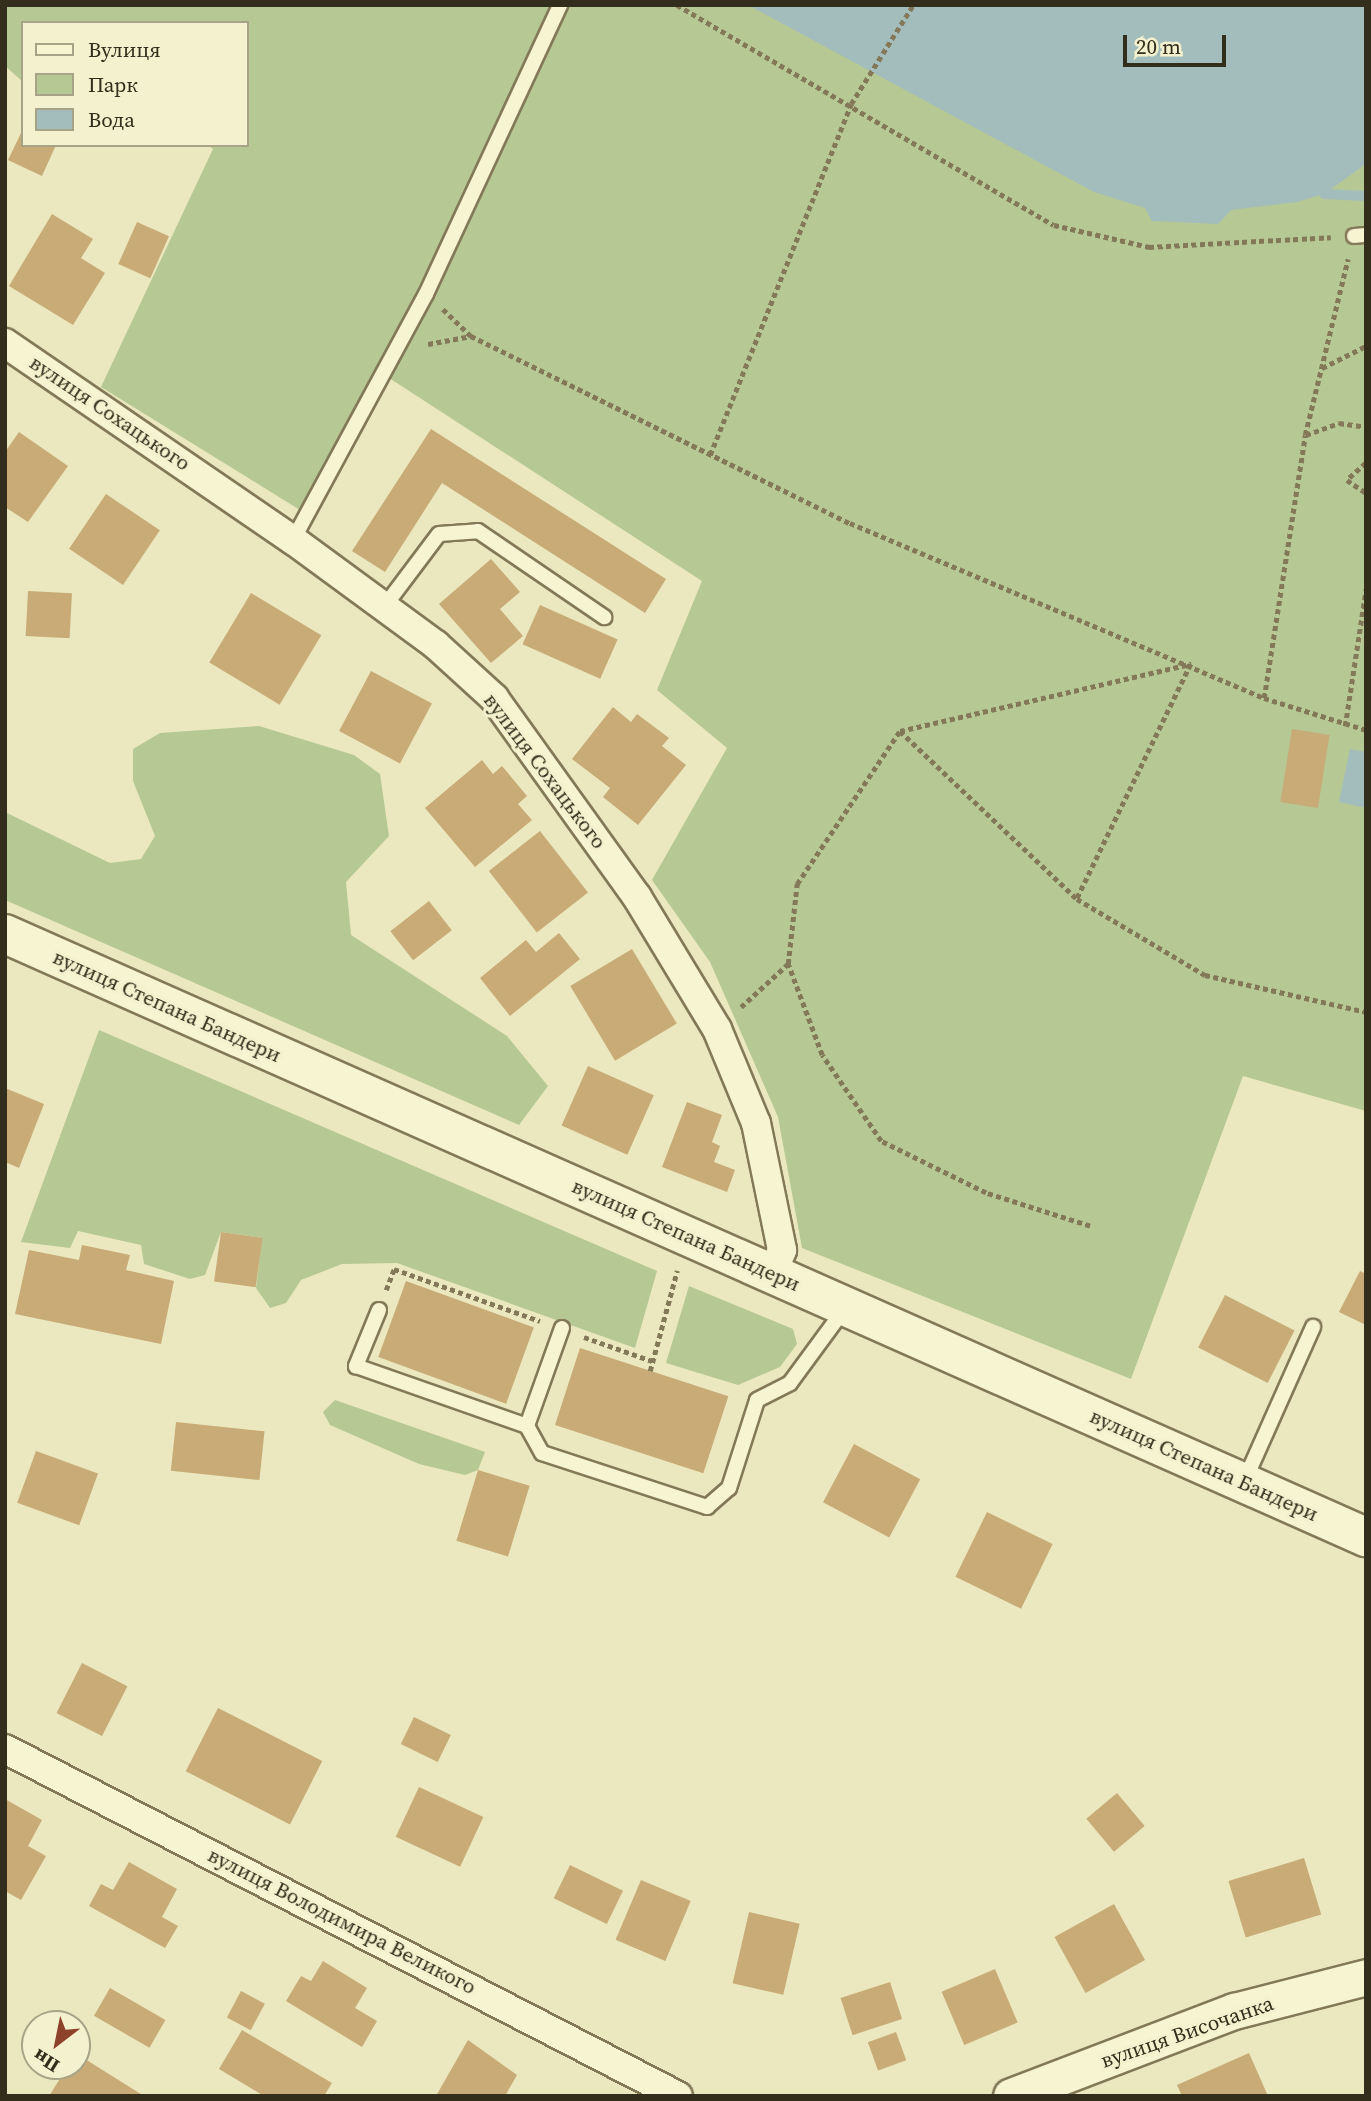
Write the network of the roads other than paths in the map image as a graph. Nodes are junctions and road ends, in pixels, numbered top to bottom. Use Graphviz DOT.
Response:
graph roads {
  1 [pos="560,5"];
  2 [pos="5,343"];
  3 [pos="293,540"];
  4 [pos="384,607"];
  5 [pos="604,617"];
  6 [pos="5,934"];
  7 [pos="773,1272"];
  8 [pos="846,1307"];
  9 [pos="379,1310"];
  10 [pos="1313,1327"];
  11 [pos="562,1328"];
  12 [pos="527,1426"];
  13 [pos="1244,1483"];
  14 [pos="1366,1537"];
  15 [pos="5,1749"];
  16 [pos="1366,1977"];
  17 [pos="1029,2092"];
  18 [pos="678,2096"];
  1 -- 3 [label="lane"];
  2 -- 3 [label="street, вулиця Сохацького"];
  3 -- 4 [label="street, вулиця Сохацького"];
  4 -- 5 [label="lane"];
  4 -- 7 [label="street, вулиця Сохацького"];
  6 -- 7 [label="main road, вулиця Степана Бандери"];
  7 -- 8 [label="main road, вулиця Степана Бандери"];
  8 -- 12 [label="lane"];
  8 -- 13 [label="main road, вулиця Степана Бандери"];
  9 -- 12 [label="lane"];
  10 -- 13 [label="lane"];
  11 -- 12 [label="lane"];
  13 -- 14 [label="main road, вулиця Степана Бандери"];
  15 -- 18 [label="street, вулиця Володимира Великого"];
  16 -- 17 [label="street, вулиця Височанка"];
}
